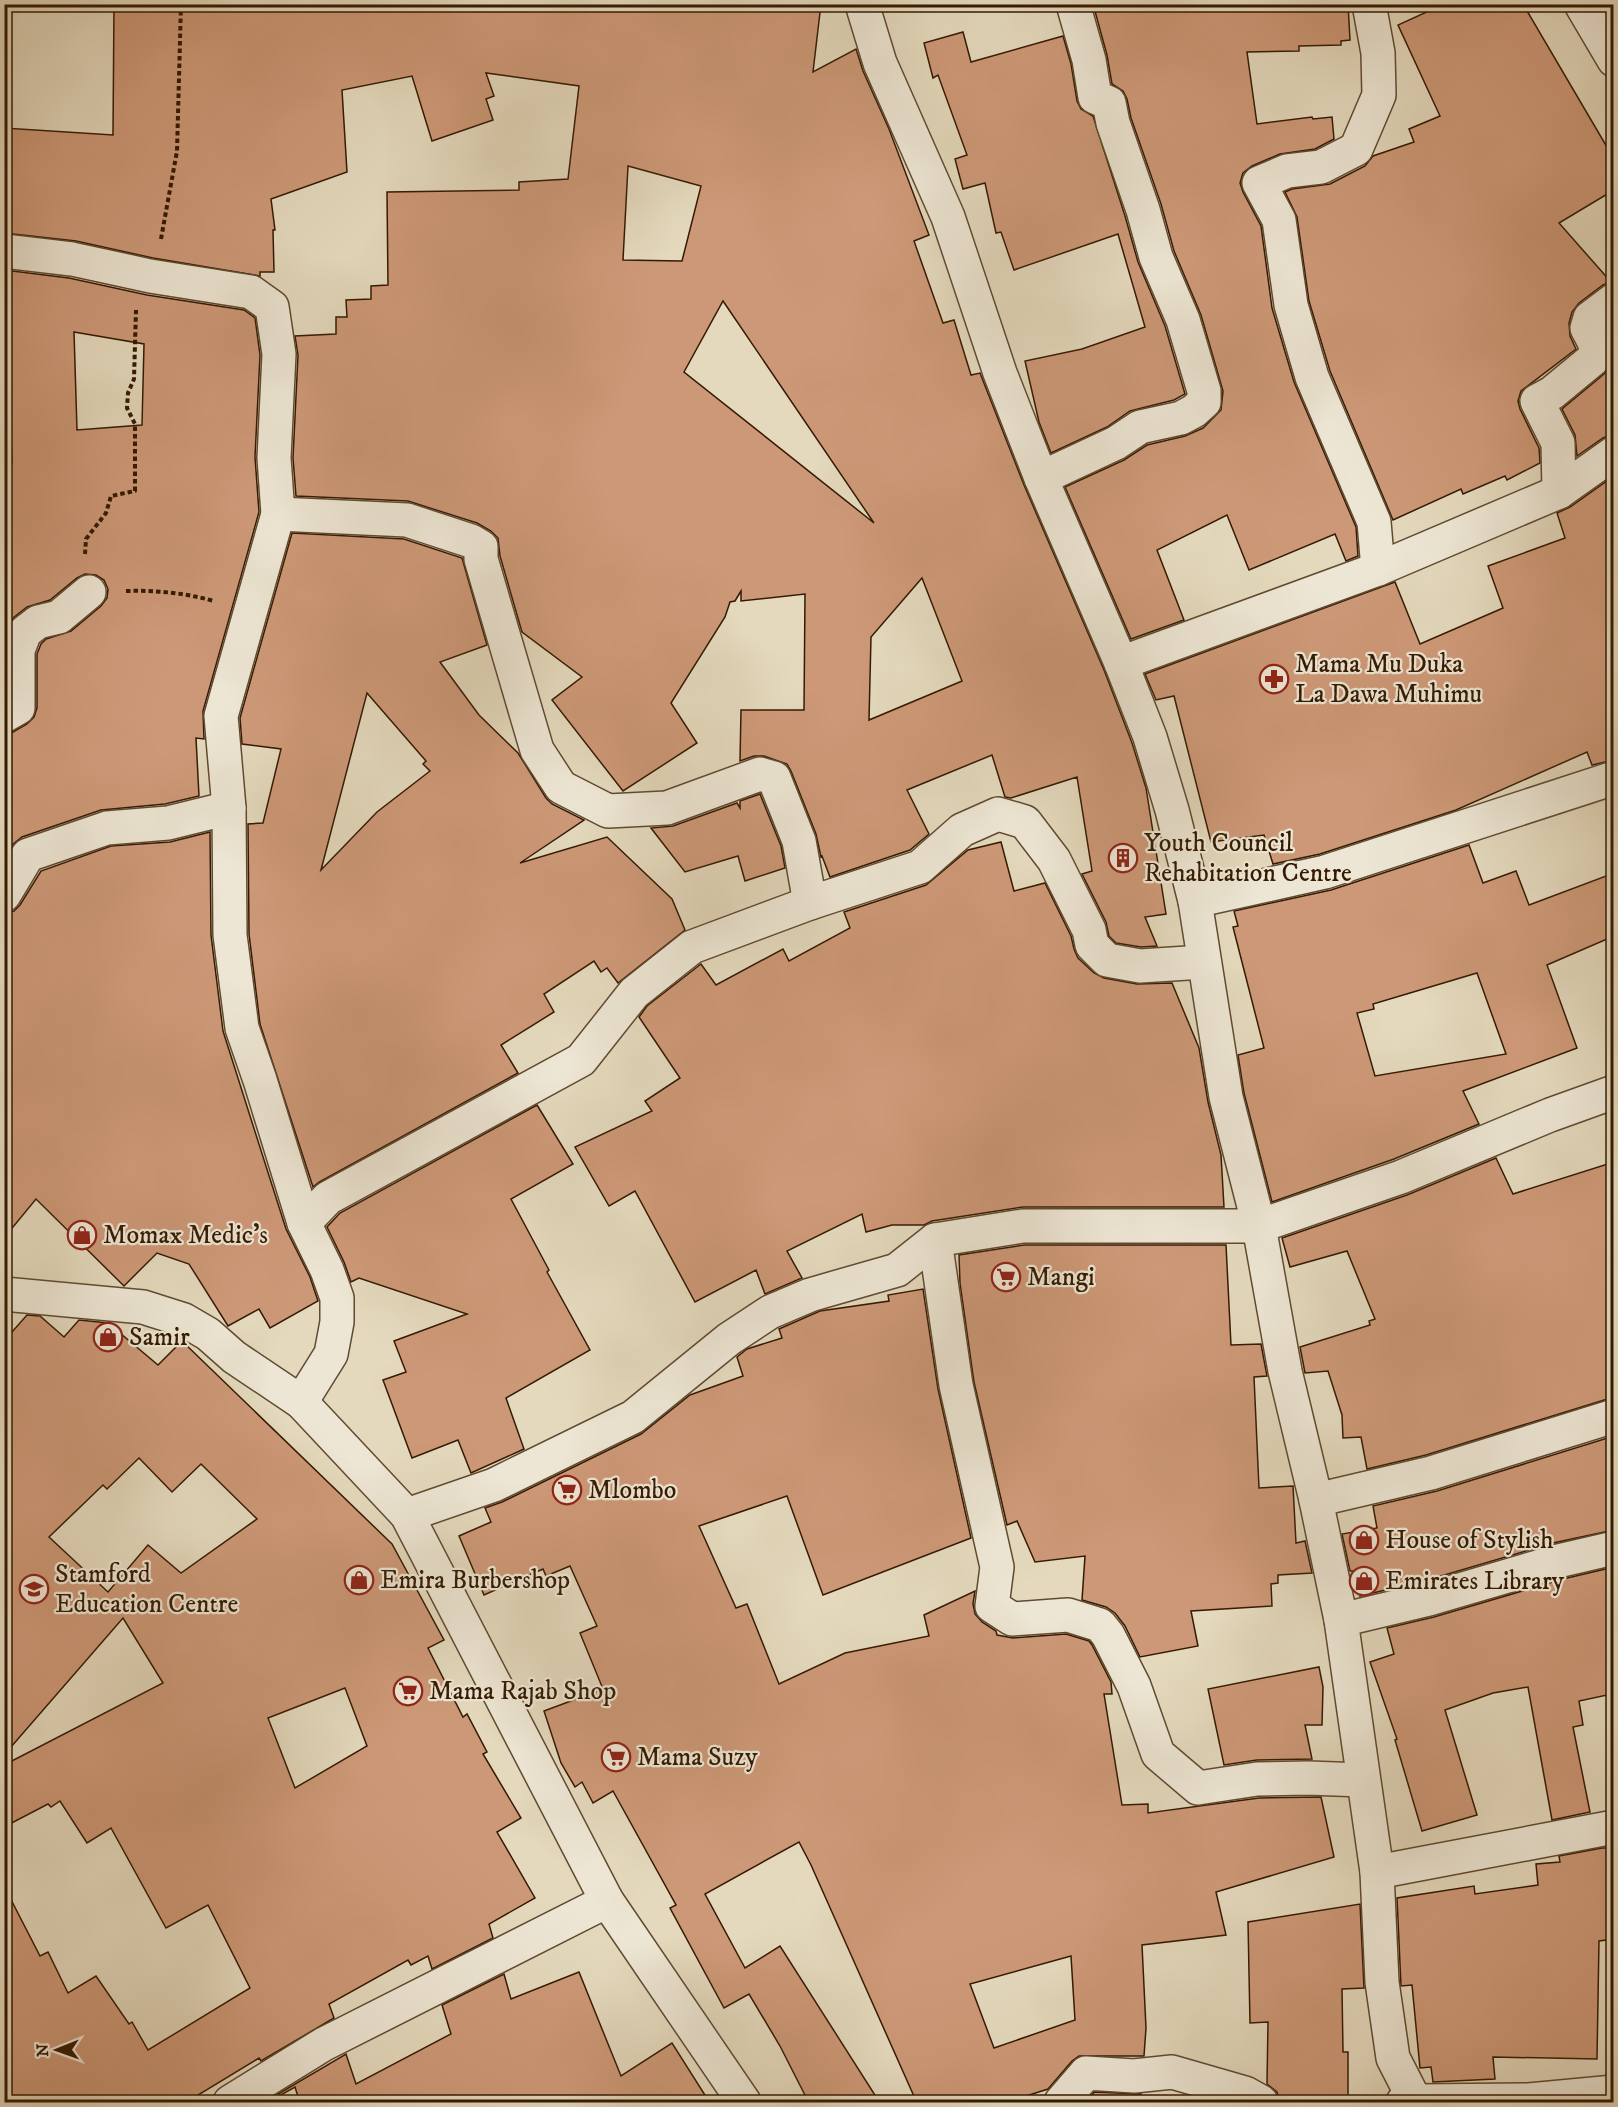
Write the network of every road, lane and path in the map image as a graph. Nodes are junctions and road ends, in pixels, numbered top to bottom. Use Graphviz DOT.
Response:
graph roads {
  1 [pos="862,4"];
  2 [pos="1073,4"];
  3 [pos="1369,4"];
  4 [pos="1581,4"];
  5 [pos="1614,60"];
  6 [pos="4,251"];
  7 [pos="1614,300"];
  8 [pos="1614,453"];
  9 [pos="1041,478"];
  10 [pos="1559,492"];
  11 [pos="278,514"];
  12 [pos="1378,569"];
  13 [pos="89,592"];
  14 [pos="250,610"];
  15 [pos="1121,663"];
  16 [pos="4,716"];
  17 [pos="1614,778"];
  18 [pos="230,808"];
  19 [pos="4,895"];
  20 [pos="1195,901"];
  21 [pos="810,903"];
  22 [pos="1204,962"];
  23 [pos="1614,1092"];
  24 [pos="304,1223"];
  25 [pos="1259,1226"];
  26 [pos="935,1240"];
  27 [pos="4,1294"];
  28 [pos="301,1402"];
  29 [pos="1614,1416"];
  30 [pos="1316,1500"];
  31 [pos="407,1515"];
  32 [pos="1614,1548"];
  33 [pos="1341,1620"];
  34 [pos="1364,1780"];
  35 [pos="1614,1827"];
  36 [pos="1377,1872"];
  37 [pos="607,1901"];
  38 [pos="1614,2092"];
  39 [pos="1412,2102"];
  40 [pos="230,2103"];
  41 [pos="744,2103"];
  42 [pos="1061,2103"];
  43 [pos="1261,2103"];
  1 -- 9 [label="street"];
  2 -- 9 [label="street"];
  3 -- 12 [label="street"];
  4 -- 5 [label="street"];
  6 -- 11 [label="street"];
  7 -- 10 [label="street"];
  8 -- 10 [label="street"];
  9 -- 15 [label="street"];
  10 -- 12 [label="street"];
  11 -- 14 [label="street"];
  11 -- 21 [label="street"];
  12 -- 15 [label="street"];
  13 -- 14 [label="path"];
  13 -- 16 [label="street"];
  14 -- 18 [label="street"];
  15 -- 20 [label="street"];
  17 -- 20 [label="street"];
  18 -- 19 [label="street"];
  18 -- 24 [label="street"];
  20 -- 22 [label="street"];
  21 -- 22 [label="street"];
  21 -- 24 [label="street"];
  22 -- 25 [label="street"];
  23 -- 25 [label="street"];
  24 -- 28 [label="street"];
  25 -- 26 [label="street"];
  25 -- 30 [label="street"];
  26 -- 31 [label="street"];
  26 -- 34 [label="street"];
  27 -- 28 [label="street"];
  28 -- 31 [label="street"];
  29 -- 30 [label="street"];
  30 -- 33 [label="street"];
  31 -- 37 [label="street"];
  32 -- 33 [label="street"];
  33 -- 34 [label="street"];
  34 -- 36 [label="street"];
  35 -- 36 [label="street"];
  36 -- 39 [label="street"];
  37 -- 40 [label="street"];
  37 -- 41 [label="street"];
  38 -- 39 [label="street"];
  42 -- 43 [label="street"];
}
